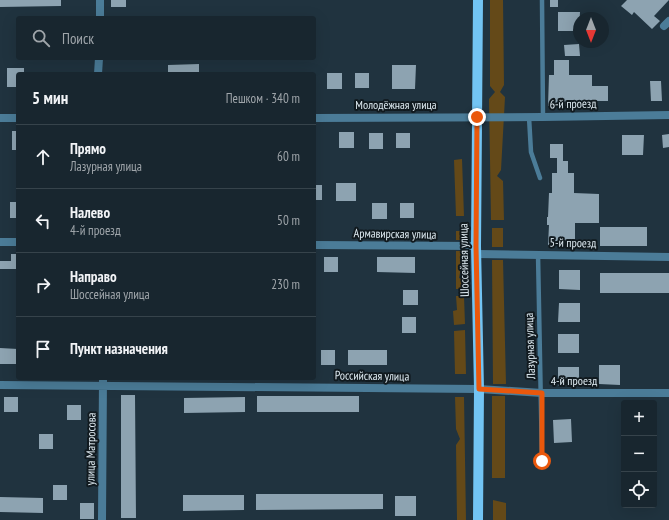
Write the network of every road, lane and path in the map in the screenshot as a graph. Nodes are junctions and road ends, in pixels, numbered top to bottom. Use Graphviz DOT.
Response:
graph roads {
  1 [pos="100,0"];
  2 [pos="478,0"];
  3 [pos="542,0"];
  4 [pos="100,16"];
  5 [pos="99,60"];
  6 [pos="98,72"];
  7 [pos="669,115"];
  8 [pos="477,117"];
  9 [pos="529,117"];
  10 [pos="543,117"];
  11 [pos="0,118"];
  12 [pos="16,118"];
  13 [pos="316,118"];
  14 [pos="540,178"];
  15 [pos="0,242"];
  16 [pos="16,242"];
  17 [pos="316,245"];
  18 [pos="476,250"];
  19 [pos="538,254"];
  20 [pos="669,257"];
  21 [pos="103,382"];
  22 [pos="0,385"];
  23 [pos="479,389"];
  24 [pos="542,393"];
  25 [pos="669,393"];
  26 [pos="542,461"];
  27 [pos="102,520"];
  28 [pos="478,520"];
  1 -- 4 [label="street"];
  2 -- 8 [label="main road, Шоссейная улица"];
  3 -- 10 [label="lane"];
  5 -- 6 [label="street"];
  7 -- 10 [label="street, 6-й проезд"];
  8 -- 9 [label="street, 6-й проезд"];
  8 -- 13 [label="street, Молодёжная улица"];
  8 -- 18 [label="main road, Шоссейная улица"];
  9 -- 10 [label="street, 6-й проезд"];
  9 -- 14 [label="lane"];
  11 -- 12 [label="street"];
  15 -- 16 [label="street"];
  17 -- 18 [label="street, Армавирская улица"];
  18 -- 19 [label="street, 5-й проезд"];
  18 -- 23 [label="main road, Шоссейная улица"];
  19 -- 20 [label="street, 5-й проезд"];
  19 -- 24 [label="lane, Лазурная улица"];
  21 -- 22 [label="street, Российская улица"];
  21 -- 23 [label="street, Российская улица"];
  21 -- 27 [label="street, улица Матросова"];
  23 -- 24 [label="street, 4-й проезд"];
  23 -- 28 [label="main road, Шоссейная улица"];
  24 -- 25 [label="street, 4-й проезд"];
  24 -- 26 [label="lane, Лазурная улица"];
}
